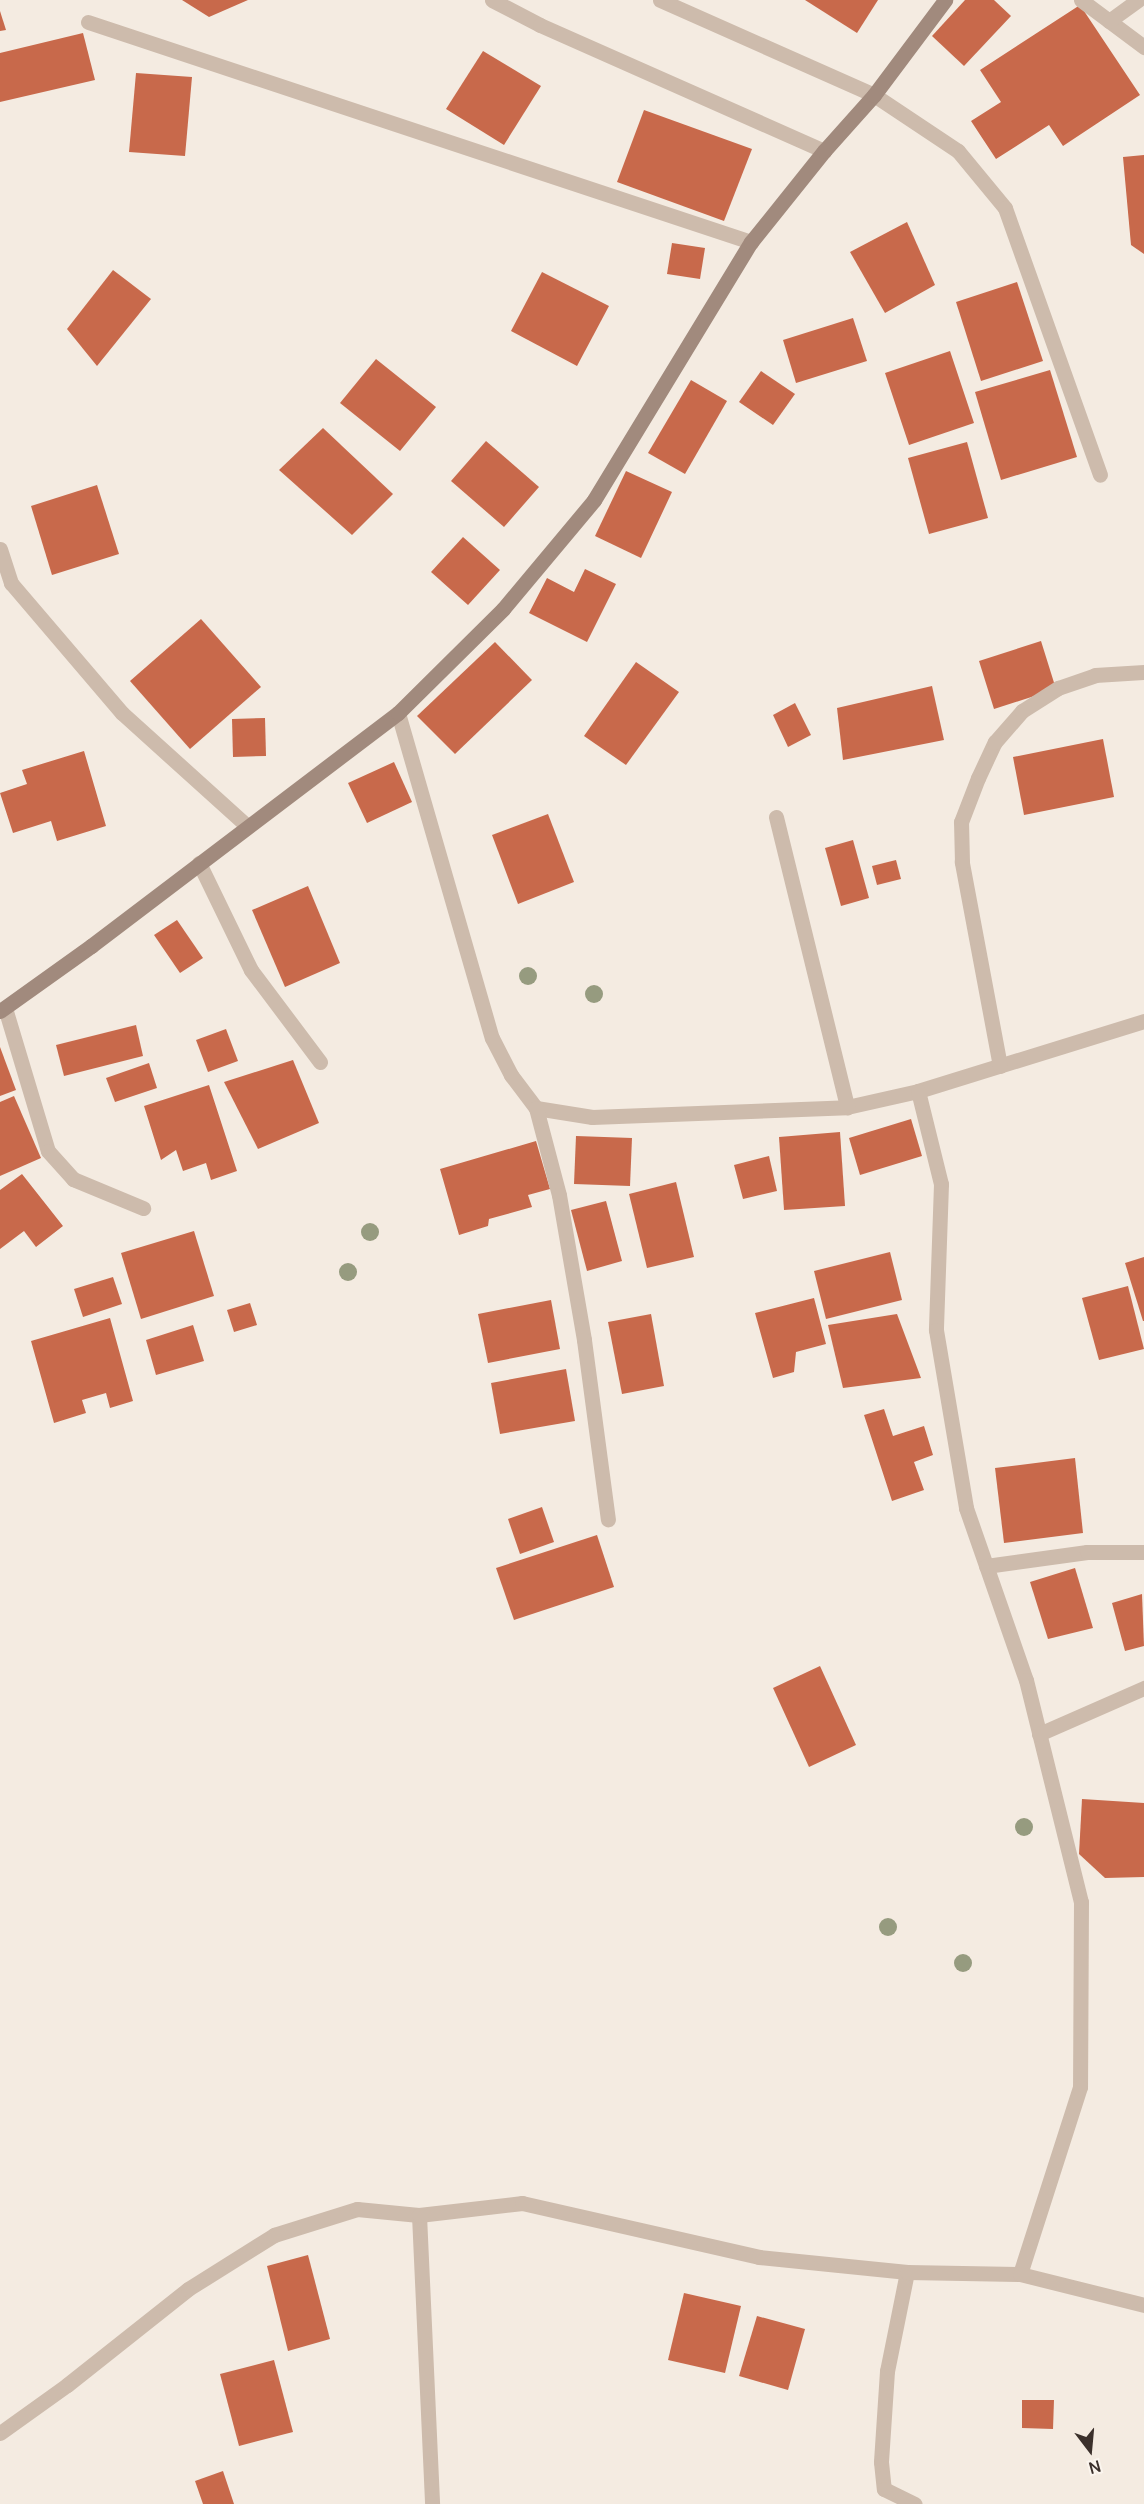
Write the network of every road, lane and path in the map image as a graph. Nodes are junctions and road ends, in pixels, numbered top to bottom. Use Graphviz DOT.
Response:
graph roads {
  1 [pos="492,0"];
  2 [pos="660,0"];
  3 [pos="945,0"];
  4 [pos="1081,0"];
  5 [pos="1138,0"];
  6 [pos="1109,21"];
  7 [pos="88,22"];
  8 [pos="1144,47"];
  9 [pos="874,95"];
  10 [pos="824,151"];
  11 [pos="751,242"];
  12 [pos="1100,475"];
  13 [pos="0,549"];
  14 [pos="6,584"];
  15 [pos="1144,672"];
  16 [pos="398,713"];
  17 [pos="776,817"];
  18 [pos="247,826"];
  19 [pos="199,863"];
  20 [pos="2,1010"];
  21 [pos="1144,1021"];
  22 [pos="320,1062"];
  23 [pos="1000,1066"];
  24 [pos="918,1091"];
  25 [pos="847,1107"];
  26 [pos="536,1108"];
  27 [pos="142,1208"];
  28 [pos="608,1519"];
  29 [pos="1144,1552"];
  30 [pos="986,1566"];
  31 [pos="1144,1688"];
  32 [pos="1039,1734"];
  33 [pos="420,2215"];
  34 [pos="907,2272"];
  35 [pos="1020,2274"];
  36 [pos="1144,2305"];
  37 [pos="0,2433"];
  38 [pos="432,2504"];
  39 [pos="915,2504"];
  1 -- 10 [label="street"];
  2 -- 9 [label="street"];
  3 -- 9 [label="main road"];
  4 -- 6 [label="street"];
  5 -- 6 [label="street"];
  6 -- 8 [label="street"];
  7 -- 11 [label="street"];
  9 -- 10 [label="main road"];
  9 -- 12 [label="street"];
  10 -- 11 [label="main road"];
  11 -- 16 [label="main road"];
  13 -- 14 [label="street"];
  14 -- 18 [label="street"];
  15 -- 23 [label="street"];
  16 -- 18 [label="main road"];
  16 -- 26 [label="street"];
  17 -- 25 [label="street"];
  18 -- 19 [label="main road"];
  19 -- 20 [label="main road"];
  19 -- 22 [label="street"];
  20 -- 27 [label="street"];
  21 -- 23 [label="street"];
  23 -- 24 [label="street"];
  24 -- 25 [label="street"];
  24 -- 30 [label="street"];
  25 -- 26 [label="street"];
  26 -- 28 [label="street"];
  29 -- 30 [label="street"];
  30 -- 32 [label="street"];
  31 -- 32 [label="street"];
  32 -- 35 [label="street"];
  33 -- 34 [label="street"];
  33 -- 37 [label="street"];
  33 -- 38 [label="street"];
  34 -- 35 [label="street"];
  34 -- 39 [label="street"];
  35 -- 36 [label="street"];
}
